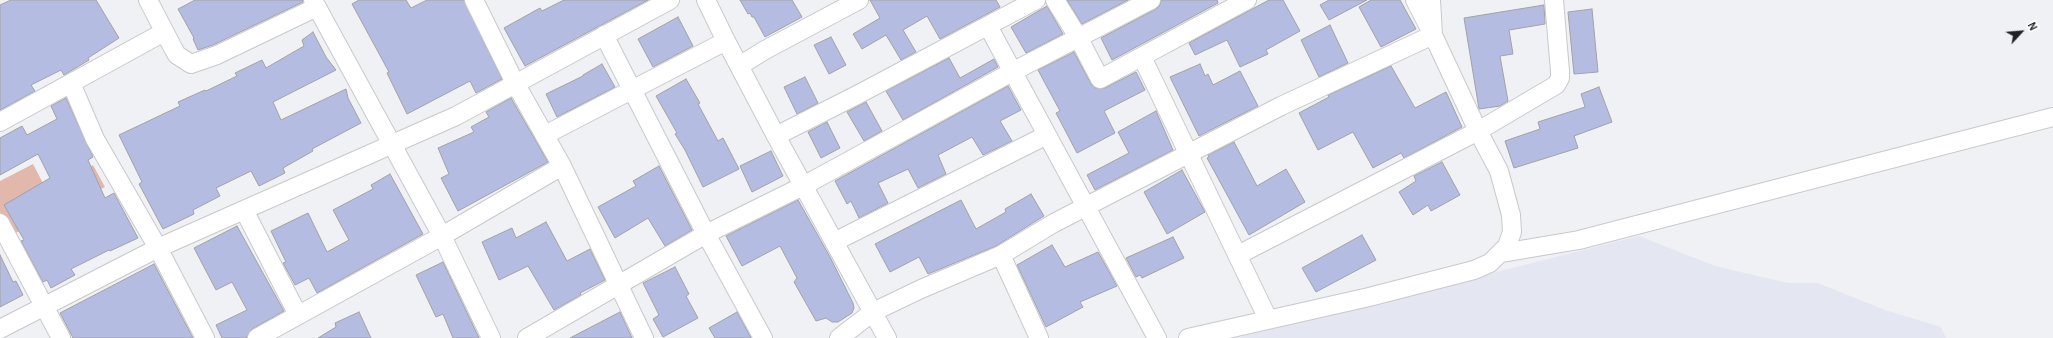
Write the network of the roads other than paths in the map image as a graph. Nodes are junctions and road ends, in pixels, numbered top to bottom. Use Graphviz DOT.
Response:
graph roads {
  1 [pos="148,0"];
  2 [pos="474,0"];
  3 [pos="670,0"];
  4 [pos="706,0"];
  5 [pos="859,0"];
  6 [pos="1036,0"];
  7 [pos="1055,0"];
  8 [pos="1151,0"];
  9 [pos="1247,0"];
  10 [pos="1415,0"];
  11 [pos="1431,0"];
  12 [pos="1554,0"];
  13 [pos="315,4"];
  14 [pos="988,26"];
  15 [pos="164,32"];
  16 [pos="604,35"];
  17 [pos="1433,35"];
  18 [pos="1078,37"];
  19 [pos="726,41"];
  20 [pos="1142,57"];
  21 [pos="739,66"];
  22 [pos="1012,72"];
  23 [pos="72,83"];
  24 [pos="516,83"];
  25 [pos="630,89"];
  26 [pos="2053,116"];
  27 [pos="0,122"];
  28 [pos="1478,131"];
  29 [pos="545,135"];
  30 [pos="1047,135"];
  31 [pos="776,136"];
  32 [pos="391,145"];
  33 [pos="1190,153"];
  34 [pos="562,166"];
  35 [pos="803,186"];
  36 [pos="1087,207"];
  37 [pos="244,210"];
  38 [pos="0,223"];
  39 [pos="706,234"];
  40 [pos="442,236"];
  41 [pos="834,242"];
  42 [pos="158,248"];
  43 [pos="1502,253"];
  44 [pos="1001,254"];
  45 [pos="1238,255"];
  46 [pos="620,285"];
  47 [pos="44,306"];
  48 [pos="873,312"];
  49 [pos="298,315"];
  50 [pos="1268,319"];
  51 [pos="0,329"];
  52 [pos="61,338"];
  53 [pos="205,338"];
  54 [pos="257,338"];
  55 [pos="491,338"];
  56 [pos="527,338"];
  57 [pos="644,338"];
  58 [pos="763,338"];
  59 [pos="839,338"];
  60 [pos="887,338"];
  61 [pos="1039,338"];
  62 [pos="1157,338"];
  63 [pos="1188,338"];
  1 -- 15 [label="street"];
  2 -- 24 [label="street"];
  3 -- 16 [label="street"];
  4 -- 19 [label="street"];
  5 -- 21 [label="street"];
  6 -- 14 [label="street"];
  7 -- 18 [label="street"];
  8 -- 18 [label="street"];
  9 -- 20 [label="street"];
  10 -- 17 [label="street"];
  11 -- 17 [label="street"];
  12 -- 28 [label="street"];
  13 -- 15 [label="street"];
  13 -- 32 [label="street"];
  14 -- 22 [label="street"];
  14 -- 31 [label="street"];
  15 -- 23 [label="street"];
  16 -- 24 [label="street"];
  16 -- 25 [label="street"];
  17 -- 28 [label="street"];
  17 -- 33 [label="street"];
  18 -- 20 [label="street"];
  18 -- 22 [label="street"];
  19 -- 21 [label="street"];
  19 -- 25 [label="street"];
  20 -- 33 [label="street"];
  21 -- 31 [label="street"];
  22 -- 30 [label="street"];
  22 -- 35 [label="street"];
  23 -- 27 [label="street"];
  23 -- 42 [label="street"];
  24 -- 29 [label="street"];
  24 -- 32 [label="street"];
  25 -- 29 [label="street"];
  25 -- 39 [label="street"];
  26 -- 43 [label="street"];
  28 -- 43 [label="street"];
  28 -- 45 [label="street"];
  29 -- 34 [label="street"];
  30 -- 36 [label="street"];
  30 -- 41 [label="street"];
  31 -- 35 [label="street"];
  32 -- 37 [label="street"];
  32 -- 40 [label="street"];
  33 -- 36 [label="street"];
  33 -- 45 [label="street"];
  34 -- 40 [label="street"];
  34 -- 46 [label="street"];
  35 -- 39 [label="street"];
  35 -- 41 [label="street"];
  36 -- 44 [label="street"];
  36 -- 62 [label="street"];
  37 -- 42 [label="street"];
  37 -- 49 [label="street"];
  38 -- 47 [label="street"];
  39 -- 46 [label="street"];
  39 -- 58 [label="street"];
  40 -- 49 [label="street"];
  40 -- 55 [label="street"];
  41 -- 48 [label="street"];
  42 -- 47 [label="street"];
  42 -- 53 [label="street"];
  43 -- 50 [label="street"];
  44 -- 48 [label="street"];
  44 -- 61 [label="street"];
  45 -- 50 [label="street"];
  46 -- 56 [label="street"];
  46 -- 57 [label="street"];
  47 -- 51 [label="street"];
  47 -- 52 [label="street"];
  48 -- 59 [label="street"];
  48 -- 60 [label="street"];
  49 -- 54 [label="street"];
  50 -- 63 [label="street"];
}
